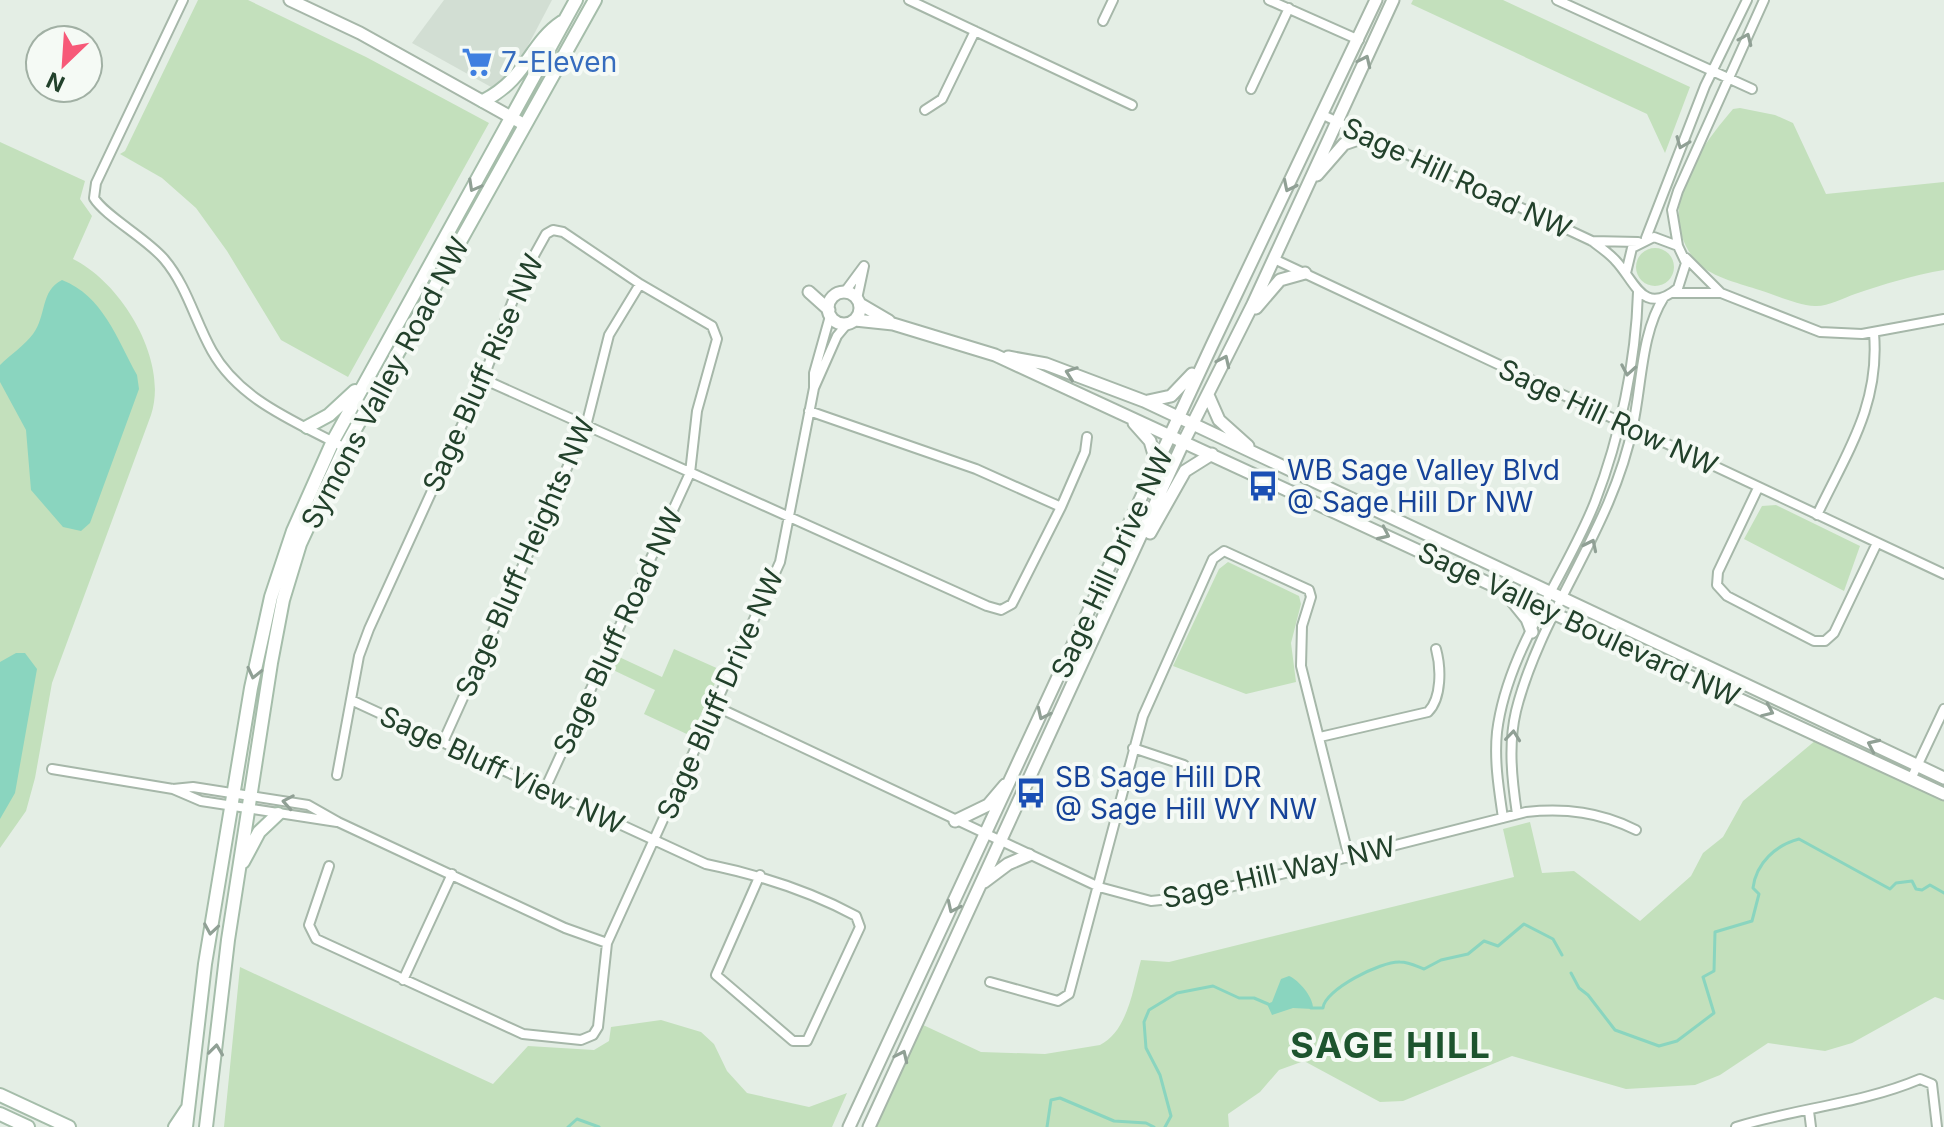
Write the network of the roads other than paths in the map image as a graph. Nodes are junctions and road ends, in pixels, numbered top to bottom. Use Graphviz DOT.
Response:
graph roads {
  1 [pos="183,0"];
  2 [pos="290,0"];
  3 [pos="576,0"];
  4 [pos="595,0"];
  5 [pos="909,0"];
  6 [pos="1113,0"];
  7 [pos="1269,0"];
  8 [pos="1376,0"];
  9 [pos="1393,0"];
  10 [pos="1557,0"];
  11 [pos="1747,0"];
  12 [pos="1764,0"];
  13 [pos="1289,8"];
  14 [pos="565,20"];
  15 [pos="1103,21"];
  16 [pos="975,31"];
  17 [pos="1359,40"];
  18 [pos="1711,70"];
  19 [pos="1728,78"];
  20 [pos="1251,89"];
  21 [pos="1752,89"];
  22 [pos="483,101"];
  23 [pos="1132,105"];
  24 [pos="925,110"];
  25 [pos="1323,115"];
  26 [pos="519,122"];
  27 [pos="1337,122"];
  28 [pos="1367,136"];
  29 [pos="1307,188"];
  30 [pos="1642,240"];
  31 [pos="1592,241"];
  32 [pos="1681,250"];
  33 [pos="1274,259"];
  34 [pos="1305,273"];
  35 [pos="1626,273"];
  36 [pos="640,284"];
  37 [pos="1638,292"];
  38 [pos="1721,293"];
  39 [pos="839,295"];
  40 [pos="1668,295"];
  41 [pos="858,302"];
  42 [pos="830,313"];
  43 [pos="1944,319"];
  44 [pos="1224,320"];
  45 [pos="851,322"];
  46 [pos="893,324"];
  47 [pos="1241,328"];
  48 [pos="1874,333"];
  49 [pos="1212,345"];
  50 [pos="995,355"];
  51 [pos="483,379"];
  52 [pos="366,381"];
  53 [pos="814,388"];
  54 [pos="1208,395"];
  55 [pos="1144,401"];
  56 [pos="809,411"];
  57 [pos="1128,417"];
  58 [pos="1179,418"];
  59 [pos="1619,422"];
  60 [pos="1193,425"];
  61 [pos="586,426"];
  62 [pos="307,427"];
  63 [pos="1633,429"];
  64 [pos="1170,434"];
  65 [pos="1087,437"];
  66 [pos="333,441"];
  67 [pos="1184,441"];
  68 [pos="345,448"];
  69 [pos="1212,454"];
  70 [pos="1261,457"];
  71 [pos="1157,465"];
  72 [pos="690,473"];
  73 [pos="1758,488"];
  74 [pos="1061,507"];
  75 [pos="791,515"];
  76 [pos="1817,515"];
  77 [pos="1877,543"];
  78 [pos="1134,552"];
  79 [pos="1944,574"];
  80 [pos="1503,590"];
  81 [pos="1552,594"];
  82 [pos="1564,599"];
  83 [pos="1544,609"];
  84 [pos="1556,615"];
  85 [pos="1532,632"];
  86 [pos="1436,649"];
  87 [pos="351,700"];
  88 [pos="717,707"];
  89 [pos="1944,709"];
  90 [pos="1320,737"];
  91 [pos="443,742"];
  92 [pos="1133,748"];
  93 [pos="1184,765"];
  94 [pos="1918,765"];
  95 [pos="1018,768"];
  96 [pos="52,769"];
  97 [pos="337,775"];
  98 [pos="1944,778"];
  99 [pos="1911,779"];
  100 [pos="545,789"];
  101 [pos="1944,794"];
  102 [pos="251,796"];
  103 [pos="232,799"];
  104 [pos="248,809"];
  105 [pos="278,814"];
  106 [pos="1517,814"];
  107 [pos="1503,818"];
  108 [pos="955,821"];
  109 [pos="338,822"];
  110 [pos="1636,830"];
  111 [pos="986,836"];
  112 [pos="653,839"];
  113 [pos="1000,842"];
  114 [pos="1029,855"];
  115 [pos="1349,858"];
  116 [pos="329,866"];
  117 [pos="238,872"];
  118 [pos="452,874"];
  119 [pos="760,875"];
  120 [pos="981,885"];
  121 [pos="1099,887"];
  122 [pos="607,943"];
  123 [pos="403,980"];
  124 [pos="990,982"];
  125 [pos="0,1095"];
  126 [pos="188,1107"];
  127 [pos="1809,1111"];
  128 [pos="2,1115"];
  129 [pos="16,1127"];
  130 [pos="28,1127"];
  131 [pos="69,1127"];
  132 [pos="175,1127"];
  133 [pos="186,1127"];
  134 [pos="194,1127"];
  135 [pos="206,1127"];
  136 [pos="849,1127"];
  137 [pos="869,1127"];
  138 [pos="1736,1127"];
  139 [pos="1811,1127"];
  140 [pos="1937,1127"];
  1 -- 62 [label="street"];
  2 -- 22 [label="street"];
  3 -- 14 [label="main road, Symons Valley Road NW"];
  4 -- 26 [label="main road, Symons Valley Road NW"];
  5 -- 16 [label="street"];
  6 -- 15 [label="street"];
  7 -- 13 [label="street"];
  8 -- 17 [label="street, Sage Hill Drive NW"];
  27 -- 9 [label="street, Sage Hill Drive NW, one-way"];
  10 -- 18 [label="street"];
  11 -- 18 [label="street"];
  19 -- 12 [label="street, one-way"];
  13 -- 17 [label="street"];
  13 -- 20 [label="street"];
  14 -- 22 [label="main road"];
  14 -- 26 [label="main road, Symons Valley Road NW"];
  16 -- 23 [label="street"];
  16 -- 24 [label="street"];
  17 -- 25 [label="street, Sage Hill Drive NW"];
  18 -- 19 [label="street"];
  18 -- 30 [label="street, one-way"];
  19 -- 21 [label="street"];
  19 -- 32 [label="street"];
  22 -- 26 [label="street"];
  25 -- 27 [label="street, Sage Hill Road NW"];
  25 -- 44 [label="street, Sage Hill Drive NW, one-way"];
  26 -- 52 [label="main road, Symons Valley Road NW, one-way"];
  26 -- 68 [label="main road, Symons Valley Road NW"];
  27 -- 28 [label="street, Sage Hill Road NW"];
  27 -- 29 [label="street, Sage Hill Drive NW"];
  28 -- 29 [label="street"];
  28 -- 31 [label="street, Sage Hill Road NW"];
  29 -- 33 [label="street, Sage Hill Drive NW"];
  30 -- 31 [label="street, Sage Hill Road NW"];
  30 -- 32 [label="street"];
  30 -- 35 [label="street"];
  31 -- 35 [label="street, Sage Hill Road NW"];
  32 -- 38 [label="street"];
  32 -- 40 [label="street"];
  33 -- 34 [label="street, Sage Hill Row NW"];
  33 -- 47 [label="street, Sage Hill Drive NW"];
  34 -- 47 [label="street"];
  34 -- 59 [label="street, Sage Hill Row NW"];
  35 -- 37 [label="street"];
  36 -- 51 [label="street, Sage Bluff Rise NW"];
  36 -- 61 [label="street, Sage Bluff Heights NW"];
  36 -- 72 [label="street, Sage Bluff Rise NW"];
  37 -- 40 [label="street"];
  37 -- 59 [label="street, one-way"];
  38 -- 40 [label="street"];
  38 -- 48 [label="street"];
  39 -- 41 [label="street"];
  39 -- 41 [label="street"];
  39 -- 42 [label="street"];
  39 -- 42 [label="street"];
  40 -- 63 [label="street"];
  41 -- 45 [label="street"];
  41 -- 46 [label="street"];
  42 -- 45 [label="street"];
  42 -- 53 [label="street, Sage Bluff Drive NW"];
  43 -- 48 [label="street"];
  44 -- 47 [label="street"];
  44 -- 49 [label="street, Sage Hill Drive NW"];
  45 -- 46 [label="street"];
  45 -- 53 [label="street, Sage Bluff Drive NW"];
  46 -- 50 [label="street"];
  54 -- 47 [label="street, Sage Hill Drive NW, one-way"];
  48 -- 76 [label="street"];
  49 -- 55 [label="street"];
  49 -- 58 [label="street, Sage Hill Drive NW"];
  55 -- 50 [label="street, Sage Valley Boulevard NW, one-way"];
  50 -- 57 [label="street, Sage Valley Boulevard NW"];
  51 -- 61 [label="street"];
  51 -- 87 [label="street, Sage Bluff Rise NW"];
  52 -- 62 [label="main road"];
  52 -- 66 [label="main road, Symons Valley Road NW"];
  53 -- 56 [label="street, Sage Bluff Drive NW"];
  54 -- 60 [label="street, Sage Hill Drive NW"];
  54 -- 70 [label="street"];
  55 -- 58 [label="street, Sage Valley Boulevard NW"];
  56 -- 74 [label="street"];
  56 -- 75 [label="street, Sage Bluff Drive NW"];
  57 -- 64 [label="street, Sage Valley Boulevard NW"];
  57 -- 71 [label="street"];
  58 -- 60 [label="street, Sage Valley Boulevard NW"];
  58 -- 64 [label="street, Sage Hill Drive NW"];
  59 -- 63 [label="street, Sage Hill Row NW"];
  59 -- 81 [label="street"];
  60 -- 67 [label="street, Sage Hill Drive NW"];
  60 -- 70 [label="street, Sage Valley Boulevard NW"];
  61 -- 72 [label="street"];
  61 -- 91 [label="street, Sage Bluff Heights NW"];
  62 -- 66 [label="street"];
  63 -- 73 [label="street, Sage Hill Row NW"];
  82 -- 63 [label="street, one-way"];
  64 -- 67 [label="street, Sage Valley Boulevard NW"];
  64 -- 71 [label="street, Sage Hill Drive NW"];
  65 -- 74 [label="street"];
  66 -- 68 [label="street"];
  66 -- 103 [label="main road, Symons Valley Road NW, one-way"];
  67 -- 69 [label="street, Sage Valley Boulevard NW"];
  67 -- 78 [label="street, Sage Hill Drive NW"];
  68 -- 102 [label="main road, Symons Valley Road NW"];
  69 -- 78 [label="street"];
  69 -- 80 [label="street, Sage Valley Boulevard NW, one-way"];
  70 -- 81 [label="street, Sage Valley Boulevard NW"];
  71 -- 95 [label="street, Sage Hill Drive NW, one-way"];
  72 -- 75 [label="street"];
  72 -- 100 [label="street, Sage Bluff Road NW"];
  73 -- 76 [label="street, Sage Hill Row NW"];
  73 -- 77 [label="street"];
  74 -- 75 [label="street"];
  75 -- 88 [label="street, Sage Bluff Drive NW"];
  76 -- 77 [label="street, Sage Hill Row NW"];
  77 -- 79 [label="street, Sage Hill Row NW"];
  78 -- 113 [label="street, Sage Hill Drive NW"];
  80 -- 83 [label="street, Sage Valley Boulevard NW"];
  80 -- 85 [label="street"];
  81 -- 82 [label="street, Sage Valley Boulevard NW"];
  81 -- 83 [label="street"];
  82 -- 84 [label="street"];
  94 -- 82 [label="street, Sage Valley Boulevard NW, one-way"];
  83 -- 84 [label="street, Sage Valley Boulevard NW"];
  83 -- 85 [label="street"];
  84 -- 99 [label="street, Sage Valley Boulevard NW, one-way"];
  106 -- 84 [label="street, one-way"];
  85 -- 107 [label="street"];
  86 -- 90 [label="street"];
  87 -- 91 [label="street, Sage Bluff View NW"];
  87 -- 97 [label="street, Sage Bluff Rise NW"];
  88 -- 108 [label="street, Sage Hill Way NW"];
  88 -- 112 [label="street, Sage Bluff Drive NW"];
  89 -- 94 [label="street"];
  90 -- 92 [label="street"];
  90 -- 115 [label="street"];
  91 -- 100 [label="street, Sage Bluff View NW"];
  92 -- 93 [label="street"];
  92 -- 121 [label="street"];
  94 -- 98 [label="street, Sage Valley Boulevard NW"];
  94 -- 99 [label="street"];
  95 -- 108 [label="street"];
  95 -- 111 [label="street, Sage Hill Drive NW"];
  96 -- 103 [label="street"];
  99 -- 101 [label="street, Sage Valley Boulevard NW"];
  100 -- 112 [label="street, Sage Bluff View NW"];
  102 -- 103 [label="street"];
  102 -- 104 [label="main road, Symons Valley Road NW"];
  109 -- 102 [label="street, one-way"];
  103 -- 104 [label="street"];
  103 -- 126 [label="main road, Symons Valley Road NW, one-way"];
  104 -- 105 [label="street"];
  104 -- 117 [label="main road, Symons Valley Road NW"];
  105 -- 109 [label="street"];
  105 -- 117 [label="main road"];
  106 -- 107 [label="street, Sage Hill Way NW"];
  106 -- 110 [label="street, Sage Hill Way NW"];
  107 -- 115 [label="street, Sage Hill Way NW"];
  108 -- 111 [label="street, Sage Hill Way NW"];
  109 -- 118 [label="street"];
  111 -- 113 [label="street, Sage Hill Way NW"];
  111 -- 136 [label="street, Sage Hill Drive NW, one-way"];
  112 -- 119 [label="street, Sage Bluff View NW"];
  112 -- 122 [label="street, Sage Bluff Drive NW"];
  113 -- 114 [label="street, Sage Hill Way NW"];
  113 -- 120 [label="street, Sage Hill Drive NW"];
  114 -- 120 [label="street"];
  114 -- 121 [label="street, Sage Hill Way NW"];
  115 -- 121 [label="street, Sage Hill Way NW"];
  116 -- 123 [label="street, Sage Bluff Drive NW"];
  135 -- 117 [label="main road, Symons Valley Road NW, one-way"];
  118 -- 122 [label="street"];
  118 -- 123 [label="street"];
  119 -- 119 [label="street, Sage Bluff View NW"];
  137 -- 120 [label="street, Sage Hill Drive NW, one-way"];
  121 -- 124 [label="street"];
  122 -- 123 [label="street, Sage Bluff Drive NW"];
  125 -- 131 [label="main road"];
  126 -- 132 [label="main road"];
  126 -- 133 [label="main road, Symons Valley Road NW"];
  126 -- 134 [label="main road"];
  127 -- 138 [label="street"];
  127 -- 139 [label="street"];
  127 -- 140 [label="street"];
  128 -- 129 [label="main road"];
  128 -- 130 [label="main road"];
}
